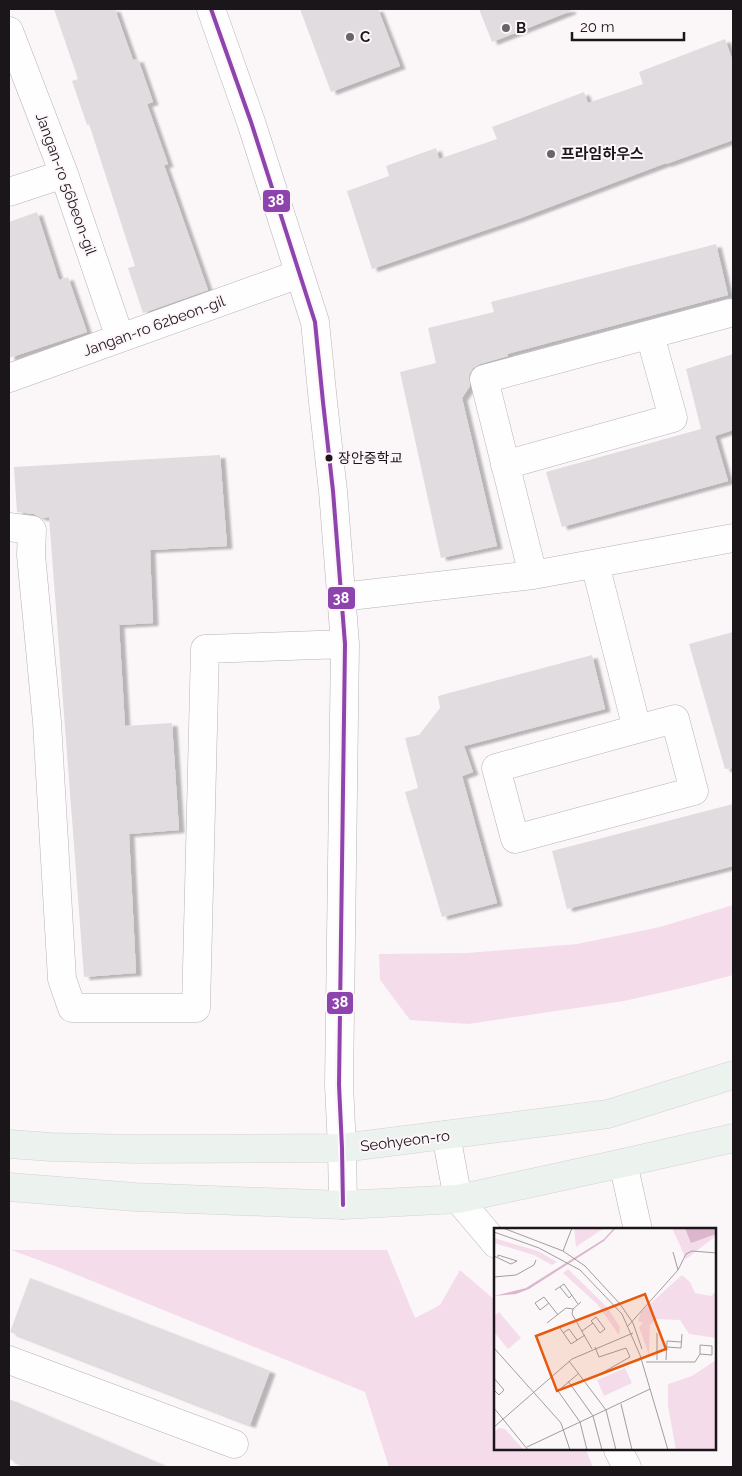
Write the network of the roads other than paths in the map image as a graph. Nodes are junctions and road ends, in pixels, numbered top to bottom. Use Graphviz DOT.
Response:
graph roads {
  1 [pos="211,9"];
  2 [pos="9,32"];
  3 [pos="64,174"];
  4 [pos="9,192"];
  5 [pos="299,274"];
  6 [pos="730,313"];
  7 [pos="650,335"];
  8 [pos="120,338"];
  9 [pos="9,378"];
  10 [pos="505,465"];
  11 [pos="9,527"];
  12 [pos="733,538"];
  13 [pos="595,564"];
  14 [pos="533,576"];
  15 [pos="341,597"];
  16 [pos="345,644"];
  17 [pos="637,729"];
  18 [pos="733,1075"];
  19 [pos="446,1135"];
  20 [pos="733,1138"];
  21 [pos="9,1144"];
  22 [pos="342,1148"];
  23 [pos="623,1163"];
  24 [pos="9,1187"];
  25 [pos="458,1199"];
  26 [pos="343,1205"];
  27 [pos="638,1228"];
  28 [pos="494,1242"];
  29 [pos="9,1360"];
  30 [pos="234,1444"];
  31 [pos="619,1451"];
  32 [pos="627,1467"];
  1 -- 5 [label="street"];
  2 -- 3 [label="street, Jangan-ro 56beon-gil"];
  3 -- 4 [label="street"];
  3 -- 8 [label="street, Jangan-ro 56beon-gil"];
  5 -- 8 [label="street, Jangan-ro 62beon-gil"];
  5 -- 15 [label="street"];
  6 -- 7 [label="street"];
  7 -- 10 [label="street"];
  7 -- 10 [label="street"];
  8 -- 9 [label="street, Jangan-ro 62beon-gil"];
  10 -- 14 [label="street"];
  11 -- 16 [label="street"];
  12 -- 13 [label="street"];
  13 -- 14 [label="street"];
  13 -- 17 [label="street"];
  14 -- 15 [label="street"];
  15 -- 16 [label="street"];
  16 -- 22 [label="street"];
  17 -- 17 [label="street"];
  18 -- 19 [label="main road, Seohyeon-ro"];
  19 -- 22 [label="main road, Seohyeon-ro"];
  19 -- 25 [label="street"];
  20 -- 23 [label="main road"];
  21 -- 22 [label="main road, Seohyeon-ro"];
  22 -- 26 [label="street"];
  23 -- 25 [label="main road"];
  23 -- 27 [label="street"];
  24 -- 26 [label="main road"];
  25 -- 26 [label="main road"];
  25 -- 28 [label="street"];
  29 -- 30 [label="street"];
  31 -- 32 [label="street"];
}
